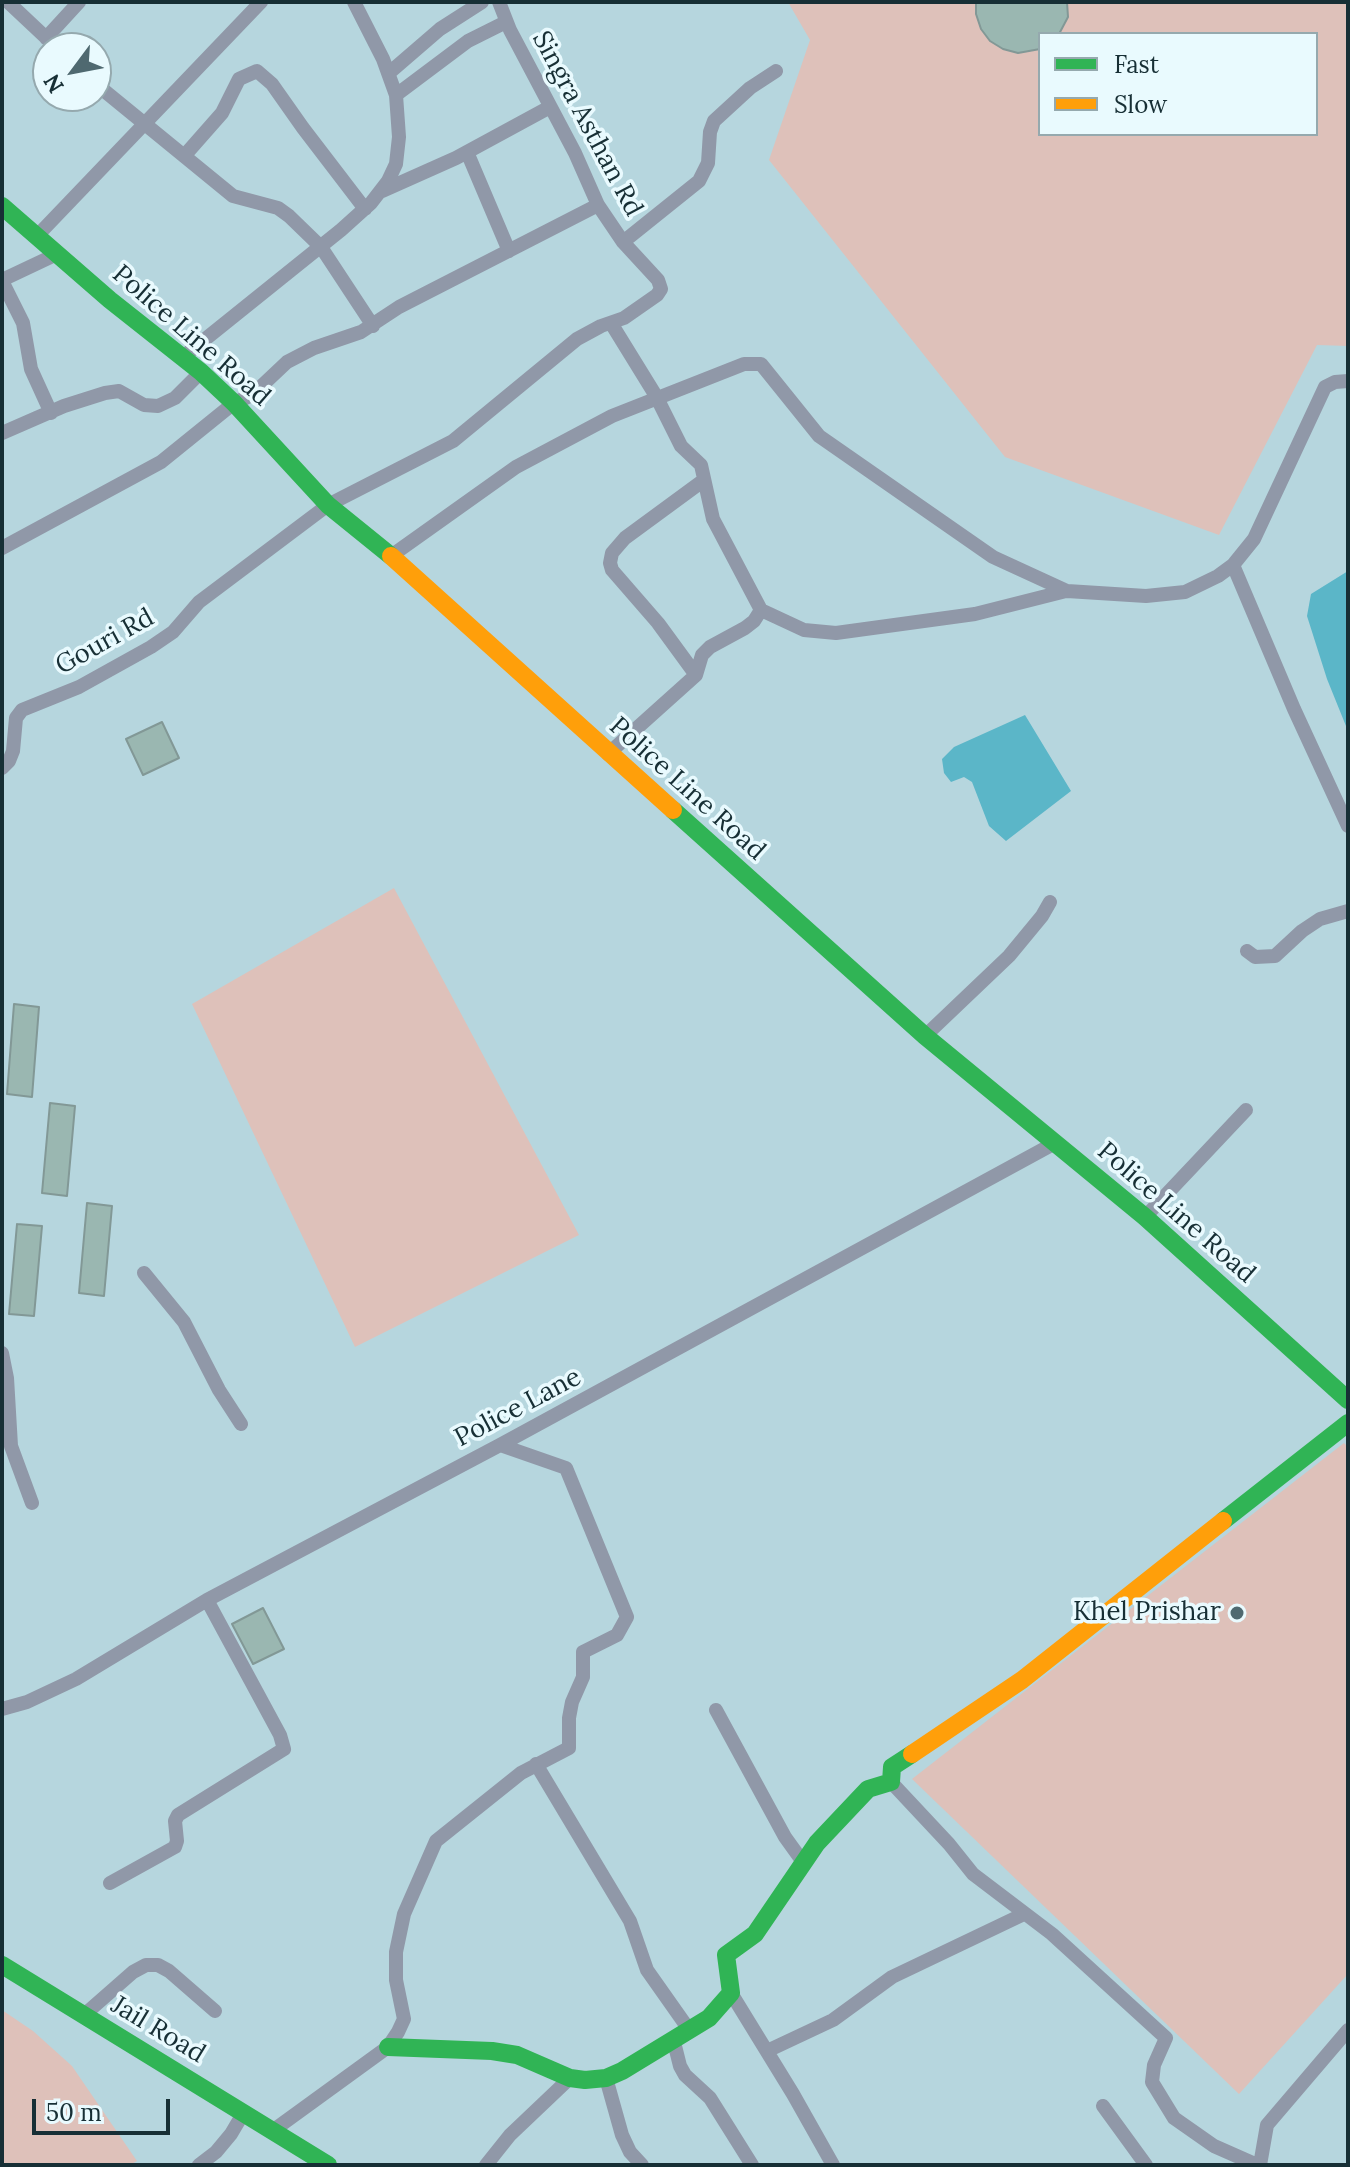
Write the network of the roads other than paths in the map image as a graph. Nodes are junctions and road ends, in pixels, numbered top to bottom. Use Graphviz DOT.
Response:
graph roads {
  1 [pos="8,2"];
  2 [pos="79,2"];
  3 [pos="261,2"];
  4 [pos="354,2"];
  5 [pos="482,2"];
  6 [pos="499,2"];
  7 [pos="506,22"];
  8 [pos="39,32"];
  9 [pos="59,32"];
  10 [pos="776,71"];
  11 [pos="389,73"];
  12 [pos="396,95"];
  13 [pos="112,98"];
  14 [pos="550,107"];
  15 [pos="143,125"];
  16 [pos="467,152"];
  17 [pos="185,155"];
  18 [pos="381,192"];
  19 [pos="598,205"];
  20 [pos="2,206"];
  21 [pos="365,209"];
  22 [pos="37,236"];
  23 [pos="623,242"];
  24 [pos="321,247"];
  25 [pos="509,251"];
  26 [pos="57,254"];
  27 [pos="2,281"];
  28 [pos="611,323"];
  29 [pos="373,326"];
  30 [pos="183,357"];
  31 [pos="201,372"];
  32 [pos="1348,381"];
  33 [pos="656,396"];
  34 [pos="234,403"];
  35 [pos="51,413"];
  36 [pos="2,433"];
  37 [pos="704,480"];
  38 [pos="328,505"];
  39 [pos="2,548"];
  40 [pos="391,556"];
  41 [pos="1233,565"];
  42 [pos="1067,591"];
  43 [pos="761,610"];
  44 [pos="696,675"];
  45 [pos="608,754"];
  46 [pos="2,768"];
  47 [pos="1348,826"];
  48 [pos="1050,902"];
  49 [pos="1348,911"];
  50 [pos="1247,951"];
  51 [pos="925,1036"];
  52 [pos="1246,1110"];
  53 [pos="1055,1143"];
  54 [pos="1145,1217"];
  55 [pos="144,1273"];
  56 [pos="2,1353"];
  57 [pos="1348,1400"];
  58 [pos="1348,1423"];
  59 [pos="241,1424"];
  60 [pos="500,1445"];
  61 [pos="32,1503"];
  62 [pos="207,1600"];
  63 [pos="2,1709"];
  64 [pos="716,1710"];
  65 [pos="536,1764"];
  66 [pos="891,1782"];
  67 [pos="803,1862"];
  68 [pos="110,1883"];
  69 [pos="1024,1914"];
  70 [pos="2,1965"];
  71 [pos="731,1993"];
  72 [pos="215,2011"];
  73 [pos="84,2015"];
  74 [pos="1348,2030"];
  75 [pos="690,2031"];
  76 [pos="674,2042"];
  77 [pos="388,2047"];
  78 [pos="767,2051"];
  79 [pos="570,2078"];
  80 [pos="606,2078"];
  81 [pos="1103,2106"];
  82 [pos="244,2112"];
  83 [pos="271,2132"];
  84 [pos="199,2165"];
  85 [pos="328,2165"];
  86 [pos="486,2165"];
  87 [pos="642,2165"];
  88 [pos="752,2165"];
  89 [pos="833,2165"];
  90 [pos="1146,2165"];
  91 [pos="1259,2165"];
  1 -- 8 [label="street"];
  2 -- 9 [label="street"];
  3 -- 15 [label="street"];
  4 -- 11 [label="street"];
  5 -- 11 [label="street"];
  6 -- 7 [label="street, Singra Asthan Rd"];
  7 -- 12 [label="street"];
  7 -- 14 [label="street, Singra Asthan Rd"];
  10 -- 23 [label="street"];
  11 -- 12 [label="street"];
  12 -- 18 [label="street"];
  13 -- 15 [label="street"];
  14 -- 16 [label="street"];
  14 -- 19 [label="street, Singra Asthan Rd"];
  15 -- 17 [label="street"];
  15 -- 22 [label="street"];
  16 -- 18 [label="street"];
  16 -- 25 [label="street"];
  17 -- 21 [label="street"];
  17 -- 24 [label="street"];
  18 -- 21 [label="street"];
  19 -- 23 [label="street, Singra Asthan Rd"];
  19 -- 25 [label="street"];
  20 -- 22 [label="street, Police Line Road"];
  21 -- 24 [label="street"];
  22 -- 26 [label="street, Police Line Road"];
  23 -- 28 [label="street, Singra Asthan Rd"];
  24 -- 29 [label="street"];
  24 -- 30 [label="street"];
  25 -- 29 [label="street"];
  26 -- 27 [label="street"];
  26 -- 30 [label="street, Police Line Road"];
  27 -- 35 [label="street"];
  28 -- 33 [label="street"];
  28 -- 38 [label="street, Singra Asthan Rd"];
  29 -- 34 [label="street"];
  30 -- 31 [label="street, Police Line Road"];
  31 -- 34 [label="street, Police Line Road"];
  31 -- 35 [label="street"];
  32 -- 41 [label="street"];
  33 -- 37 [label="street"];
  33 -- 40 [label="street"];
  33 -- 42 [label="street"];
  34 -- 38 [label="street, Police Line Road"];
  34 -- 39 [label="street"];
  35 -- 36 [label="street"];
  37 -- 43 [label="street"];
  37 -- 44 [label="street"];
  38 -- 40 [label="street, Police Line Road"];
  38 -- 46 [label="street, Gouri Rd"];
  40 -- 45 [label="street, Police Line Road"];
  41 -- 42 [label="street"];
  41 -- 47 [label="street"];
  42 -- 43 [label="street"];
  43 -- 44 [label="street"];
  44 -- 45 [label="street"];
  45 -- 51 [label="street, Police Line Road"];
  48 -- 51 [label="street"];
  49 -- 50 [label="street"];
  51 -- 53 [label="street, Police Line Road"];
  52 -- 54 [label="street"];
  53 -- 54 [label="street, Police Line Road"];
  53 -- 60 [label="street, Police Lane"];
  54 -- 57 [label="street, Police Line Road"];
  55 -- 59 [label="street"];
  56 -- 61 [label="street"];
  58 -- 66 [label="street"];
  60 -- 62 [label="street, Police Lane"];
  60 -- 65 [label="street"];
  62 -- 63 [label="street, Police Lane"];
  62 -- 68 [label="street"];
  64 -- 67 [label="street"];
  65 -- 75 [label="street"];
  65 -- 77 [label="street"];
  66 -- 67 [label="street"];
  66 -- 69 [label="street"];
  67 -- 71 [label="street"];
  69 -- 78 [label="street"];
  69 -- 91 [label="street"];
  70 -- 73 [label="street, Jail Road"];
  71 -- 75 [label="street"];
  71 -- 78 [label="street"];
  72 -- 73 [label="street"];
  73 -- 82 [label="street, Jail Road"];
  74 -- 91 [label="street"];
  75 -- 76 [label="street"];
  76 -- 80 [label="street"];
  76 -- 88 [label="street"];
  77 -- 79 [label="street"];
  77 -- 83 [label="street"];
  78 -- 89 [label="street"];
  79 -- 80 [label="street"];
  79 -- 86 [label="street"];
  80 -- 87 [label="street"];
  81 -- 90 [label="street"];
  82 -- 83 [label="street, Jail Road"];
  82 -- 84 [label="street"];
  83 -- 85 [label="street, Jail Road"];
}
